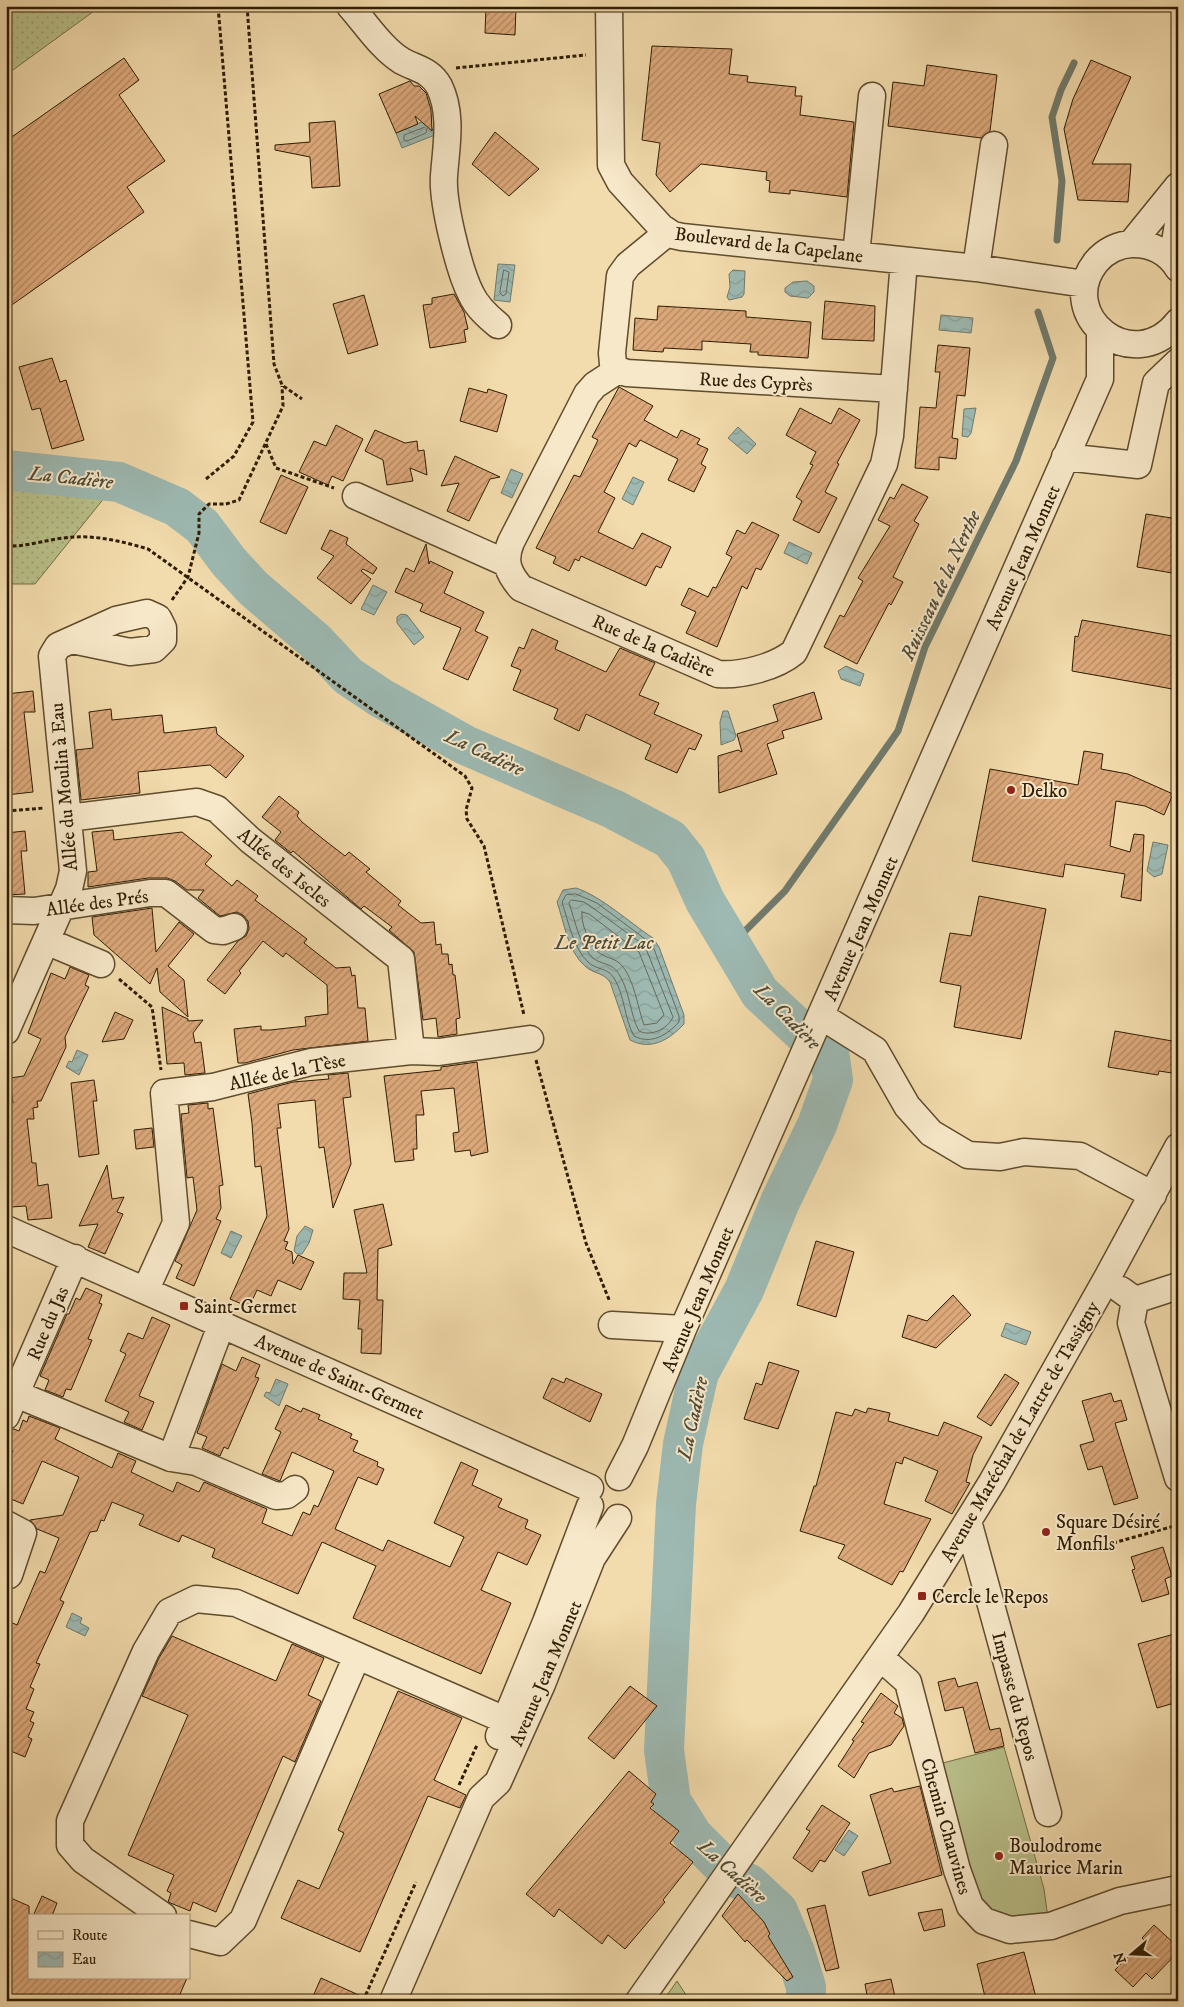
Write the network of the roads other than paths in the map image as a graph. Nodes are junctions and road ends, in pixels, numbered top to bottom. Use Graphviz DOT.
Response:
graph roads {
  1 [pos="350,6"];
  2 [pos="609,6"];
  3 [pos="872,96"];
  4 [pos="994,144"];
  5 [pos="1178,186"];
  6 [pos="1178,224"];
  7 [pos="667,233"];
  8 [pos="1130,244"];
  9 [pos="856,255"];
  10 [pos="904,261"];
  11 [pos="1175,264"];
  12 [pos="976,268"];
  13 [pos="1085,284"];
  14 [pos="1178,322"];
  15 [pos="498,325"];
  16 [pos="1100,331"];
  17 [pos="1147,344"];
  18 [pos="1178,362"];
  19 [pos="618,370"];
  20 [pos="1100,379"];
  21 [pos="894,389"];
  22 [pos="1066,458"];
  23 [pos="356,496"];
  24 [pos="506,563"];
  25 [pos="72,640"];
  26 [pos="68,812"];
  27 [pos="61,906"];
  28 [pos="6,910"];
  29 [pos="234,927"];
  30 [pos="46,941"];
  31 [pos="101,964"];
  32 [pos="6,1031"];
  33 [pos="813,1033"];
  34 [pos="530,1039"];
  35 [pos="411,1051"];
  36 [pos="1178,1147"];
  37 [pos="1153,1195"];
  38 [pos="6,1229"];
  39 [pos="75,1258"];
  40 [pos="1106,1280"];
  41 [pos="1178,1286"];
  42 [pos="146,1289"];
  43 [pos="1136,1300"];
  44 [pos="222,1323"];
  45 [pos="617,1325"];
  46 [pos="683,1329"];
  47 [pos="11,1405"];
  48 [pos="171,1458"];
  49 [pos="620,1477"];
  50 [pos="1178,1478"];
  51 [pos="295,1489"];
  52 [pos="590,1497"];
  53 [pos="618,1518"];
  54 [pos="968,1521"];
  55 [pos="6,1524"];
  56 [pos="9,1575"];
  57 [pos="357,1656"];
  58 [pos="881,1658"];
  59 [pos="498,1717"];
  60 [pos="481,1798"];
  61 [pos="1048,1813"];
  62 [pos="1178,1888"];
  63 [pos="160,1914"];
  64 [pos="190,1934"];
  65 [pos="393,2001"];
  66 [pos="639,2001"];
  1 -- 15 [label="street"];
  2 -- 7 [label="street, Boulevard de la Capelane"];
  3 -- 9 [label="street"];
  4 -- 12 [label="street"];
  5 -- 8 [label="street"];
  6 -- 11 [label="street"];
  7 -- 9 [label="street, Boulevard de la Capelane"];
  7 -- 19 [label="street"];
  8 -- 11 [label="street"];
  8 -- 13 [label="street"];
  9 -- 10 [label="street, Boulevard de la Capelane"];
  10 -- 12 [label="street, Boulevard de la Capelane"];
  10 -- 21 [label="street, Rue de la Cadière"];
  12 -- 13 [label="street, Boulevard de la Capelane"];
  13 -- 16 [label="street"];
  14 -- 17 [label="street"];
  16 -- 17 [label="street"];
  16 -- 20 [label="street, Avenue Jean Monnet"];
  17 -- 20 [label="street"];
  18 -- 22 [label="street"];
  19 -- 21 [label="street, Rue des Cyprès"];
  19 -- 24 [label="street"];
  20 -- 22 [label="street, Avenue Jean Monnet"];
  21 -- 24 [label="street, Rue de la Cadière"];
  22 -- 33 [label="street, Avenue Jean Monnet"];
  23 -- 24 [label="street"];
  25 -- 26 [label="street, Allée du Moulin à Eau"];
  26 -- 27 [label="street, Allée du Moulin à Eau"];
  26 -- 35 [label="street, Allée des Iscles"];
  27 -- 28 [label="street, Allée des Prés"];
  27 -- 29 [label="street, Allée des Prés"];
  27 -- 30 [label="street, Allée du Moulin à Eau"];
  30 -- 31 [label="street"];
  30 -- 32 [label="street, Allée du Moulin à Eau"];
  33 -- 37 [label="street"];
  33 -- 46 [label="street, Avenue Jean Monnet"];
  34 -- 35 [label="street, Allée de la Tèse"];
  35 -- 42 [label="street, Allée de la Tèse"];
  36 -- 37 [label="street, Avenue Maréchal de Lattre de Tassigny"];
  37 -- 40 [label="street, Avenue Maréchal de Lattre de Tassigny"];
  38 -- 39 [label="street, Avenue de Saint-Germet"];
  39 -- 42 [label="street, Avenue de Saint-Germet"];
  39 -- 47 [label="street, Rue du Jas"];
  40 -- 43 [label="street"];
  40 -- 54 [label="street, Avenue Maréchal de Lattre de Tassigny"];
  41 -- 43 [label="street"];
  42 -- 44 [label="street, Avenue de Saint-Germet"];
  43 -- 50 [label="street"];
  44 -- 48 [label="street"];
  44 -- 52 [label="street, Avenue de Saint-Germet"];
  45 -- 46 [label="street"];
  46 -- 49 [label="street, Avenue Jean Monnet"];
  47 -- 48 [label="street"];
  48 -- 51 [label="street"];
  49 -- 52 [label="street"];
  49 -- 53 [label="street"];
  52 -- 53 [label="street"];
  52 -- 59 [label="street, Avenue Jean Monnet"];
  53 -- 60 [label="street, Avenue Jean Monnet"];
  54 -- 58 [label="street, Avenue Maréchal de Lattre de Tassigny"];
  54 -- 61 [label="street, Impasse du Repos"];
  55 -- 56 [label="street"];
  57 -- 59 [label="street"];
  57 -- 63 [label="street"];
  57 -- 64 [label="street"];
  58 -- 62 [label="street, Chemin Chauvines"];
  58 -- 66 [label="street, Avenue Maréchal de Lattre de Tassigny"];
  59 -- 60 [label="street, Avenue Jean Monnet"];
  60 -- 65 [label="street, Avenue Jean Monnet"];
}
